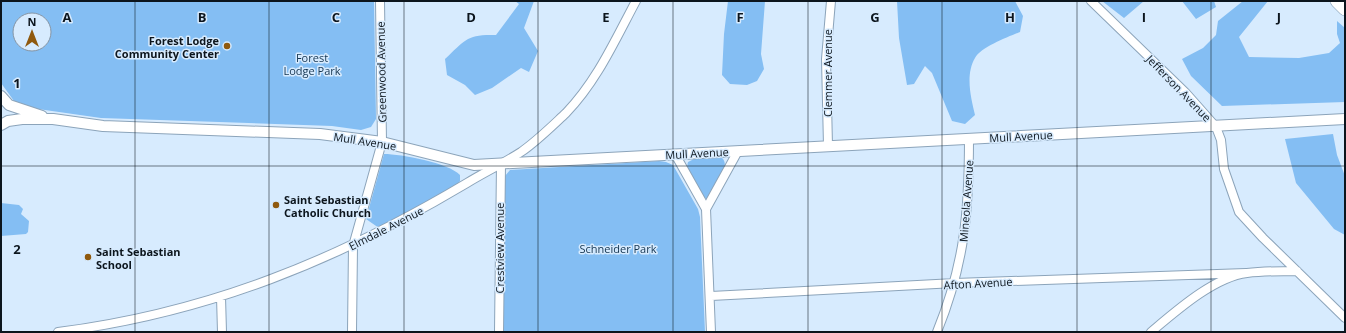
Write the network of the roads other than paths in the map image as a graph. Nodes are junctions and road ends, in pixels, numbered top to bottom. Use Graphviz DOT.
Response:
graph roads {
  1 [pos="380,1"];
  2 [pos="636,1"];
  3 [pos="831,1"];
  4 [pos="1091,1"];
  5 [pos="1337,1"];
  6 [pos="1345,9"];
  7 [pos="1,96"];
  8 [pos="1345,119"];
  9 [pos="53,120"];
  10 [pos="1,125"];
  11 [pos="1216,127"];
  12 [pos="969,138"];
  13 [pos="382,142"];
  14 [pos="828,146"];
  15 [pos="738,151"];
  16 [pos="675,154"];
  17 [pos="501,164"];
  18 [pos="706,209"];
  19 [pos="353,246"];
  20 [pos="1297,270"];
  21 [pos="1246,273"];
  22 [pos="955,283"];
  23 [pos="711,296"];
  24 [pos="221,297"];
  25 [pos="1345,318"];
  26 [pos="90,330"];
  27 [pos="58,332"];
  28 [pos="222,332"];
  29 [pos="352,332"];
  30 [pos="499,332"];
  31 [pos="711,332"];
  32 [pos="937,332"];
  33 [pos="1150,332"];
  1 -- 13 [label="street, Greenwood Avenue"];
  2 -- 17 [label="street, Elmdale Avenue"];
  3 -- 14 [label="street, Clemmer Avenue"];
  4 -- 11 [label="street, Jefferson Avenue"];
  5 -- 6 [label="main road"];
  7 -- 9 [label="street, Mull Avenue"];
  8 -- 11 [label="street, Mull Avenue"];
  9 -- 10 [label="street, Mull Avenue"];
  9 -- 13 [label="street, Mull Avenue"];
  11 -- 12 [label="street, Mull Avenue"];
  11 -- 20 [label="street, Jefferson Avenue"];
  12 -- 14 [label="street, Mull Avenue"];
  12 -- 22 [label="street, Mineola Avenue"];
  13 -- 17 [label="street, Mull Avenue"];
  13 -- 19 [label="street, Greenwood Avenue"];
  14 -- 15 [label="street, Mull Avenue"];
  15 -- 16 [label="street, Mull Avenue"];
  15 -- 18 [label="street"];
  16 -- 17 [label="street, Mull Avenue"];
  16 -- 18 [label="street"];
  17 -- 19 [label="street, Elmdale Avenue"];
  17 -- 30 [label="street, Crestview Avenue"];
  18 -- 23 [label="street"];
  19 -- 24 [label="street, Elmdale Avenue"];
  19 -- 29 [label="street, Greenwood Avenue"];
  20 -- 21 [label="street, Afton Avenue"];
  20 -- 25 [label="street, Jefferson Avenue"];
  21 -- 22 [label="street, Afton Avenue"];
  21 -- 33 [label="street"];
  22 -- 23 [label="street, Afton Avenue"];
  22 -- 32 [label="street, Mineola Avenue"];
  23 -- 31 [label="street"];
  24 -- 26 [label="street, Elmdale Avenue"];
  24 -- 28 [label="street"];
  26 -- 27 [label="street, Elmdale Avenue"];
}
